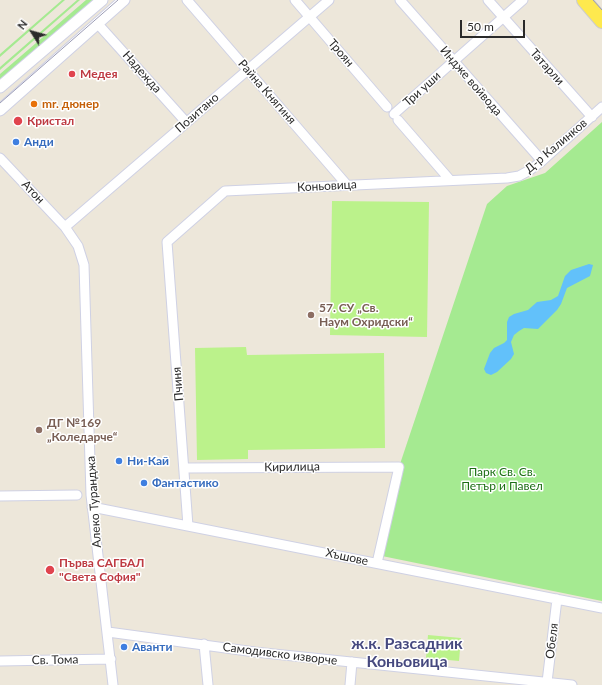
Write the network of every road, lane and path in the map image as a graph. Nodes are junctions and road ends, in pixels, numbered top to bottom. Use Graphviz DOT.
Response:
graph roads {
  1 [pos="102,0"];
  2 [pos="124,0"];
  3 [pos="187,0"];
  4 [pos="295,0"];
  5 [pos="329,0"];
  6 [pos="400,0"];
  7 [pos="488,0"];
  8 [pos="523,0"];
  9 [pos="584,0"];
  10 [pos="309,16"];
  11 [pos="503,18"];
  12 [pos="602,21"];
  13 [pos="97,23"];
  14 [pos="453,61"];
  15 [pos="248,69"];
  16 [pos="0,87"];
  17 [pos="387,107"];
  18 [pos="602,107"];
  19 [pos="0,110"];
  20 [pos="592,116"];
  21 [pos="186,122"];
  22 [pos="0,158"];
  23 [pos="542,161"];
  24 [pos="507,178"];
  25 [pos="450,180"];
  26 [pos="347,185"];
  27 [pos="65,227"];
  28 [pos="167,242"];
  29 [pos="185,468"];
  30 [pos="77,495"];
  31 [pos="0,496"];
  32 [pos="92,507"];
  33 [pos="188,526"];
  34 [pos="377,563"];
  35 [pos="557,600"];
  36 [pos="602,608"];
  37 [pos="108,632"];
  38 [pos="204,644"];
  39 [pos="111,659"];
  40 [pos="0,661"];
  41 [pos="352,662"];
  42 [pos="547,682"];
  43 [pos="113,685"];
  44 [pos="208,685"];
  45 [pos="350,685"];
  46 [pos="572,685"];
  1 -- 16 [label="street"];
  2 -- 13 [label="street"];
  3 -- 15 [label="street, Райна Княгиня"];
  4 -- 10 [label="street, Троян"];
  5 -- 10 [label="street, Позитано"];
  6 -- 14 [label="street, Индже войвода"];
  7 -- 11 [label="street, Татарли"];
  8 -- 11 [label="street, Три уши"];
  9 -- 12 [label="main road"];
  10 -- 15 [label="street, Позитано"];
  10 -- 17 [label="street, Троян"];
  11 -- 14 [label="street, Три уши"];
  11 -- 20 [label="street, Татарли"];
  13 -- 19 [label="street"];
  13 -- 21 [label="street, Надежда"];
  14 -- 23 [label="street, Индже войвода"];
  14 -- 25 [label="street, Три уши"];
  15 -- 21 [label="street, Позитано"];
  15 -- 26 [label="street, Райна Княгиня"];
  18 -- 20 [label="street, Д-р Калинков"];
  20 -- 23 [label="street, Д-р Калинков"];
  21 -- 27 [label="street, Позитано"];
  22 -- 27 [label="street, Атон"];
  23 -- 24 [label="street, Д-р Калинков"];
  24 -- 25 [label="street, Коньовица"];
  25 -- 26 [label="street, Коньовица"];
  26 -- 28 [label="street, Коньовица"];
  27 -- 32 [label="street, Алеко Туранджа"];
  28 -- 29 [label="street, Пчиня"];
  29 -- 33 [label="street, Пчиня"];
  29 -- 34 [label="street, Кирилица"];
  30 -- 31 [label="street"];
  32 -- 33 [label="street, Хъшове"];
  32 -- 37 [label="street, Алеко Туранджа"];
  33 -- 34 [label="street, Хъшове"];
  34 -- 35 [label="street, Хъшове"];
  35 -- 36 [label="street, Хъшове"];
  35 -- 42 [label="street, Обеля"];
  37 -- 38 [label="street, Самодивско изворче"];
  37 -- 39 [label="street, Алеко Туранджа"];
  38 -- 41 [label="street, Самодивско изворче"];
  38 -- 44 [label="street"];
  39 -- 40 [label="street, Св. Тома"];
  39 -- 43 [label="street, Алеко Туранджа"];
  41 -- 42 [label="street, Самодивско изворче"];
  41 -- 45 [label="street"];
  42 -- 46 [label="street, Самодивско изворче"];
}
